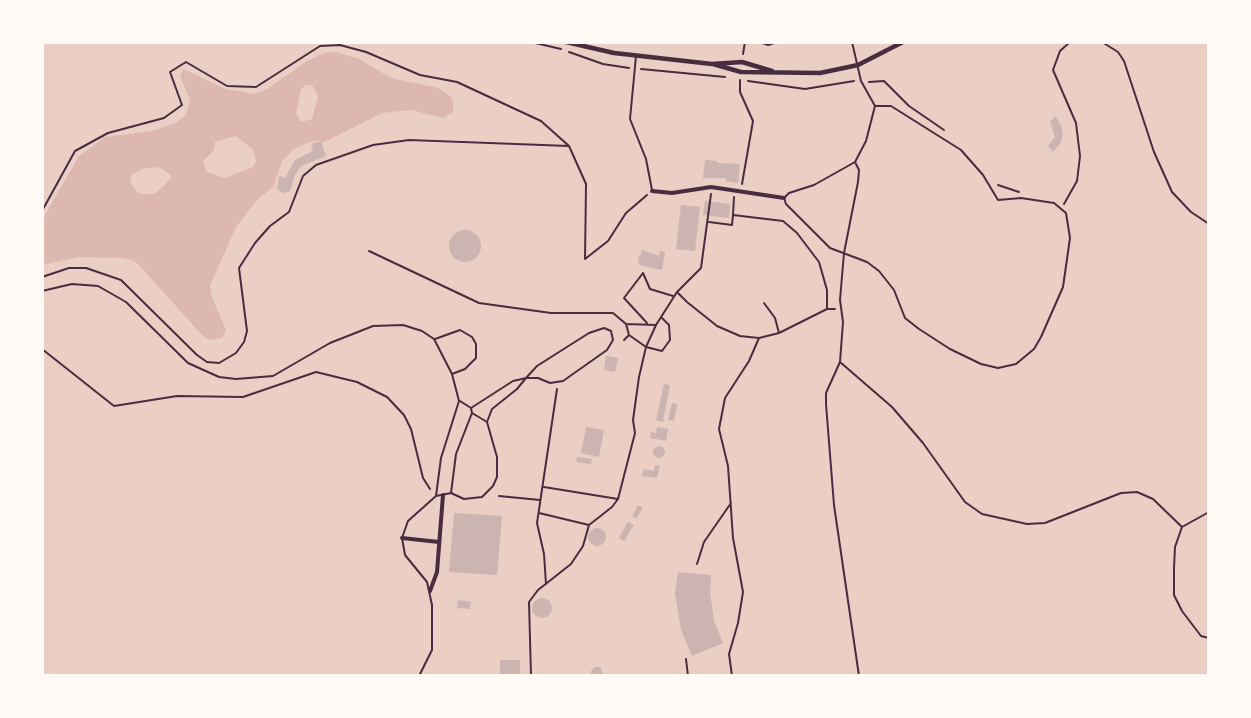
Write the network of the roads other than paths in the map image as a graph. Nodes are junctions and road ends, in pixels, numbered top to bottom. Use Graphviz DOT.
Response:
graph roads {
  1 [pos="566,42"];
  2 [pos="588,42"];
  3 [pos="823,42"];
  4 [pos="852,42"];
  5 [pos="903,42"];
  6 [pos="588,49"];
  7 [pos="636,56"];
  8 [pos="712,64"];
  9 [pos="858,65"];
  10 [pos="772,71"];
  11 [pos="875,106"];
  12 [pos="855,162"];
  13 [pos="652,191"];
  14 [pos="784,198"];
  15 [pos="844,253"];
  16 [pos="42,291"];
  17 [pos="434,339"];
  18 [pos="840,362"];
  19 [pos="452,374"];
  20 [pos="526,378"];
  21 [pos="459,401"];
  22 [pos="472,410"];
  23 [pos="487,422"];
  24 [pos="451,493"];
  25 [pos="443,495"];
  26 [pos="436,496"];
  27 [pos="1209,512"];
  28 [pos="1182,527"];
  29 [pos="402,538"];
  30 [pos="439,542"];
  31 [pos="430,591"];
  32 [pos="1209,638"];
  33 [pos="419,676"];
  34 [pos="859,676"];
  1 -- 6 [label="street"];
  2 -- 6 [label="lane"];
  3 -- 4 [label="lane"];
  4 -- 9 [label="lane"];
  5 -- 9 [label="street"];
  6 -- 7 [label="street"];
  7 -- 8 [label="street"];
  7 -- 13 [label="lane"];
  8 -- 10 [label="street"];
  8 -- 10 [label="street"];
  9 -- 10 [label="street"];
  9 -- 11 [label="lane"];
  11 -- 12 [label="lane"];
  11 -- 15 [label="lane"];
  12 -- 14 [label="lane"];
  12 -- 15 [label="lane"];
  13 -- 14 [label="street"];
  14 -- 15 [label="lane"];
  15 -- 18 [label="lane"];
  16 -- 17 [label="lane"];
  17 -- 19 [label="lane"];
  17 -- 19 [label="lane"];
  18 -- 28 [label="lane"];
  18 -- 34 [label="lane"];
  19 -- 21 [label="lane"];
  20 -- 20 [label="lane"];
  20 -- 22 [label="lane"];
  20 -- 23 [label="lane"];
  21 -- 22 [label="lane"];
  21 -- 26 [label="lane"];
  22 -- 23 [label="lane"];
  22 -- 24 [label="lane"];
  23 -- 24 [label="lane"];
  24 -- 25 [label="lane"];
  25 -- 26 [label="lane"];
  25 -- 30 [label="street"];
  26 -- 29 [label="lane"];
  27 -- 28 [label="lane"];
  28 -- 32 [label="lane"];
  29 -- 30 [label="street"];
  29 -- 31 [label="lane"];
  30 -- 31 [label="street"];
  31 -- 33 [label="lane"];
}
